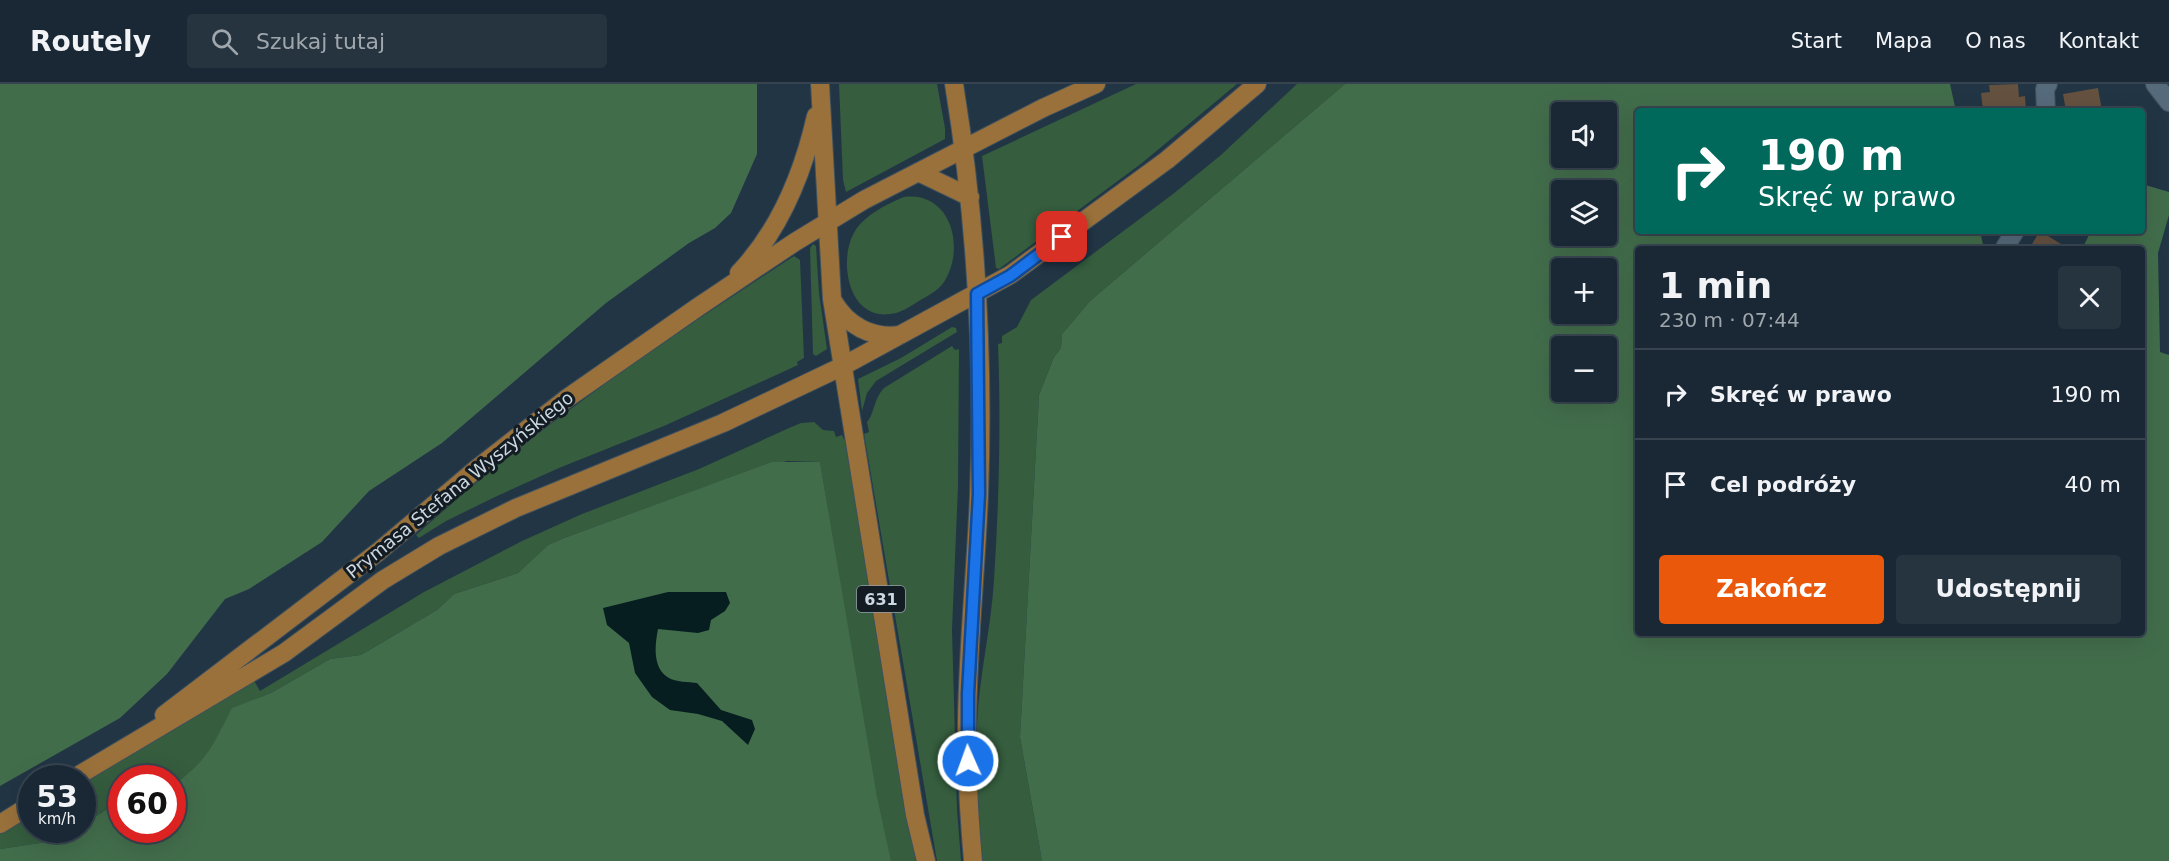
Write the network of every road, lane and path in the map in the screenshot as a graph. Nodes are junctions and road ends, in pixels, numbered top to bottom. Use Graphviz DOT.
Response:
graph roads {
  1 [pos="820,84"];
  2 [pos="954,84"];
  3 [pos="1096,84"];
  4 [pos="1257,84"];
  5 [pos="2048,84"];
  6 [pos="2155,84"];
  7 [pos="2169,102"];
  8 [pos="2046,108"];
  9 [pos="965,149"];
  10 [pos="918,172"];
  11 [pos="970,197"];
  12 [pos="827,222"];
  13 [pos="977,294"];
  14 [pos="832,299"];
  15 [pos="698,307"];
  16 [pos="900,335"];
  17 [pos="843,366"];
  18 [pos="103,761"];
  19 [pos="96,765"];
  20 [pos="18,813"];
  21 [pos="0,824"];
  22 [pos="926,861"];
  23 [pos="973,861"];
  1 -- 12 [label="main road, 631"];
  1 -- 15 [label="main road"];
  2 -- 9 [label="main road"];
  3 -- 9 [label="main road"];
  4 -- 13 [label="main road"];
  5 -- 8 [label="street"];
  6 -- 7 [label="street"];
  9 -- 10 [label="main road"];
  9 -- 11 [label="main road"];
  10 -- 11 [label="main road"];
  10 -- 12 [label="main road"];
  11 -- 13 [label="main road"];
  12 -- 14 [label="main road, 631"];
  12 -- 15 [label="main road, Prymasa Stefana Wyszyńskiego"];
  13 -- 16 [label="main road"];
  13 -- 23 [label="main road"];
  14 -- 16 [label="main road"];
  14 -- 17 [label="main road, 631"];
  15 -- 18 [label="main road, Prymasa Stefana Wyszyńskiego"];
  16 -- 17 [label="main road, Prymasa Stefana Wyszyńskiego"];
  17 -- 18 [label="main road, Prymasa Stefana Wyszyńskiego"];
  17 -- 22 [label="main road, 631"];
  18 -- 19 [label="main road, Prymasa Stefana Wyszyńskiego"];
  20 -- 21 [label="main road"];
}
